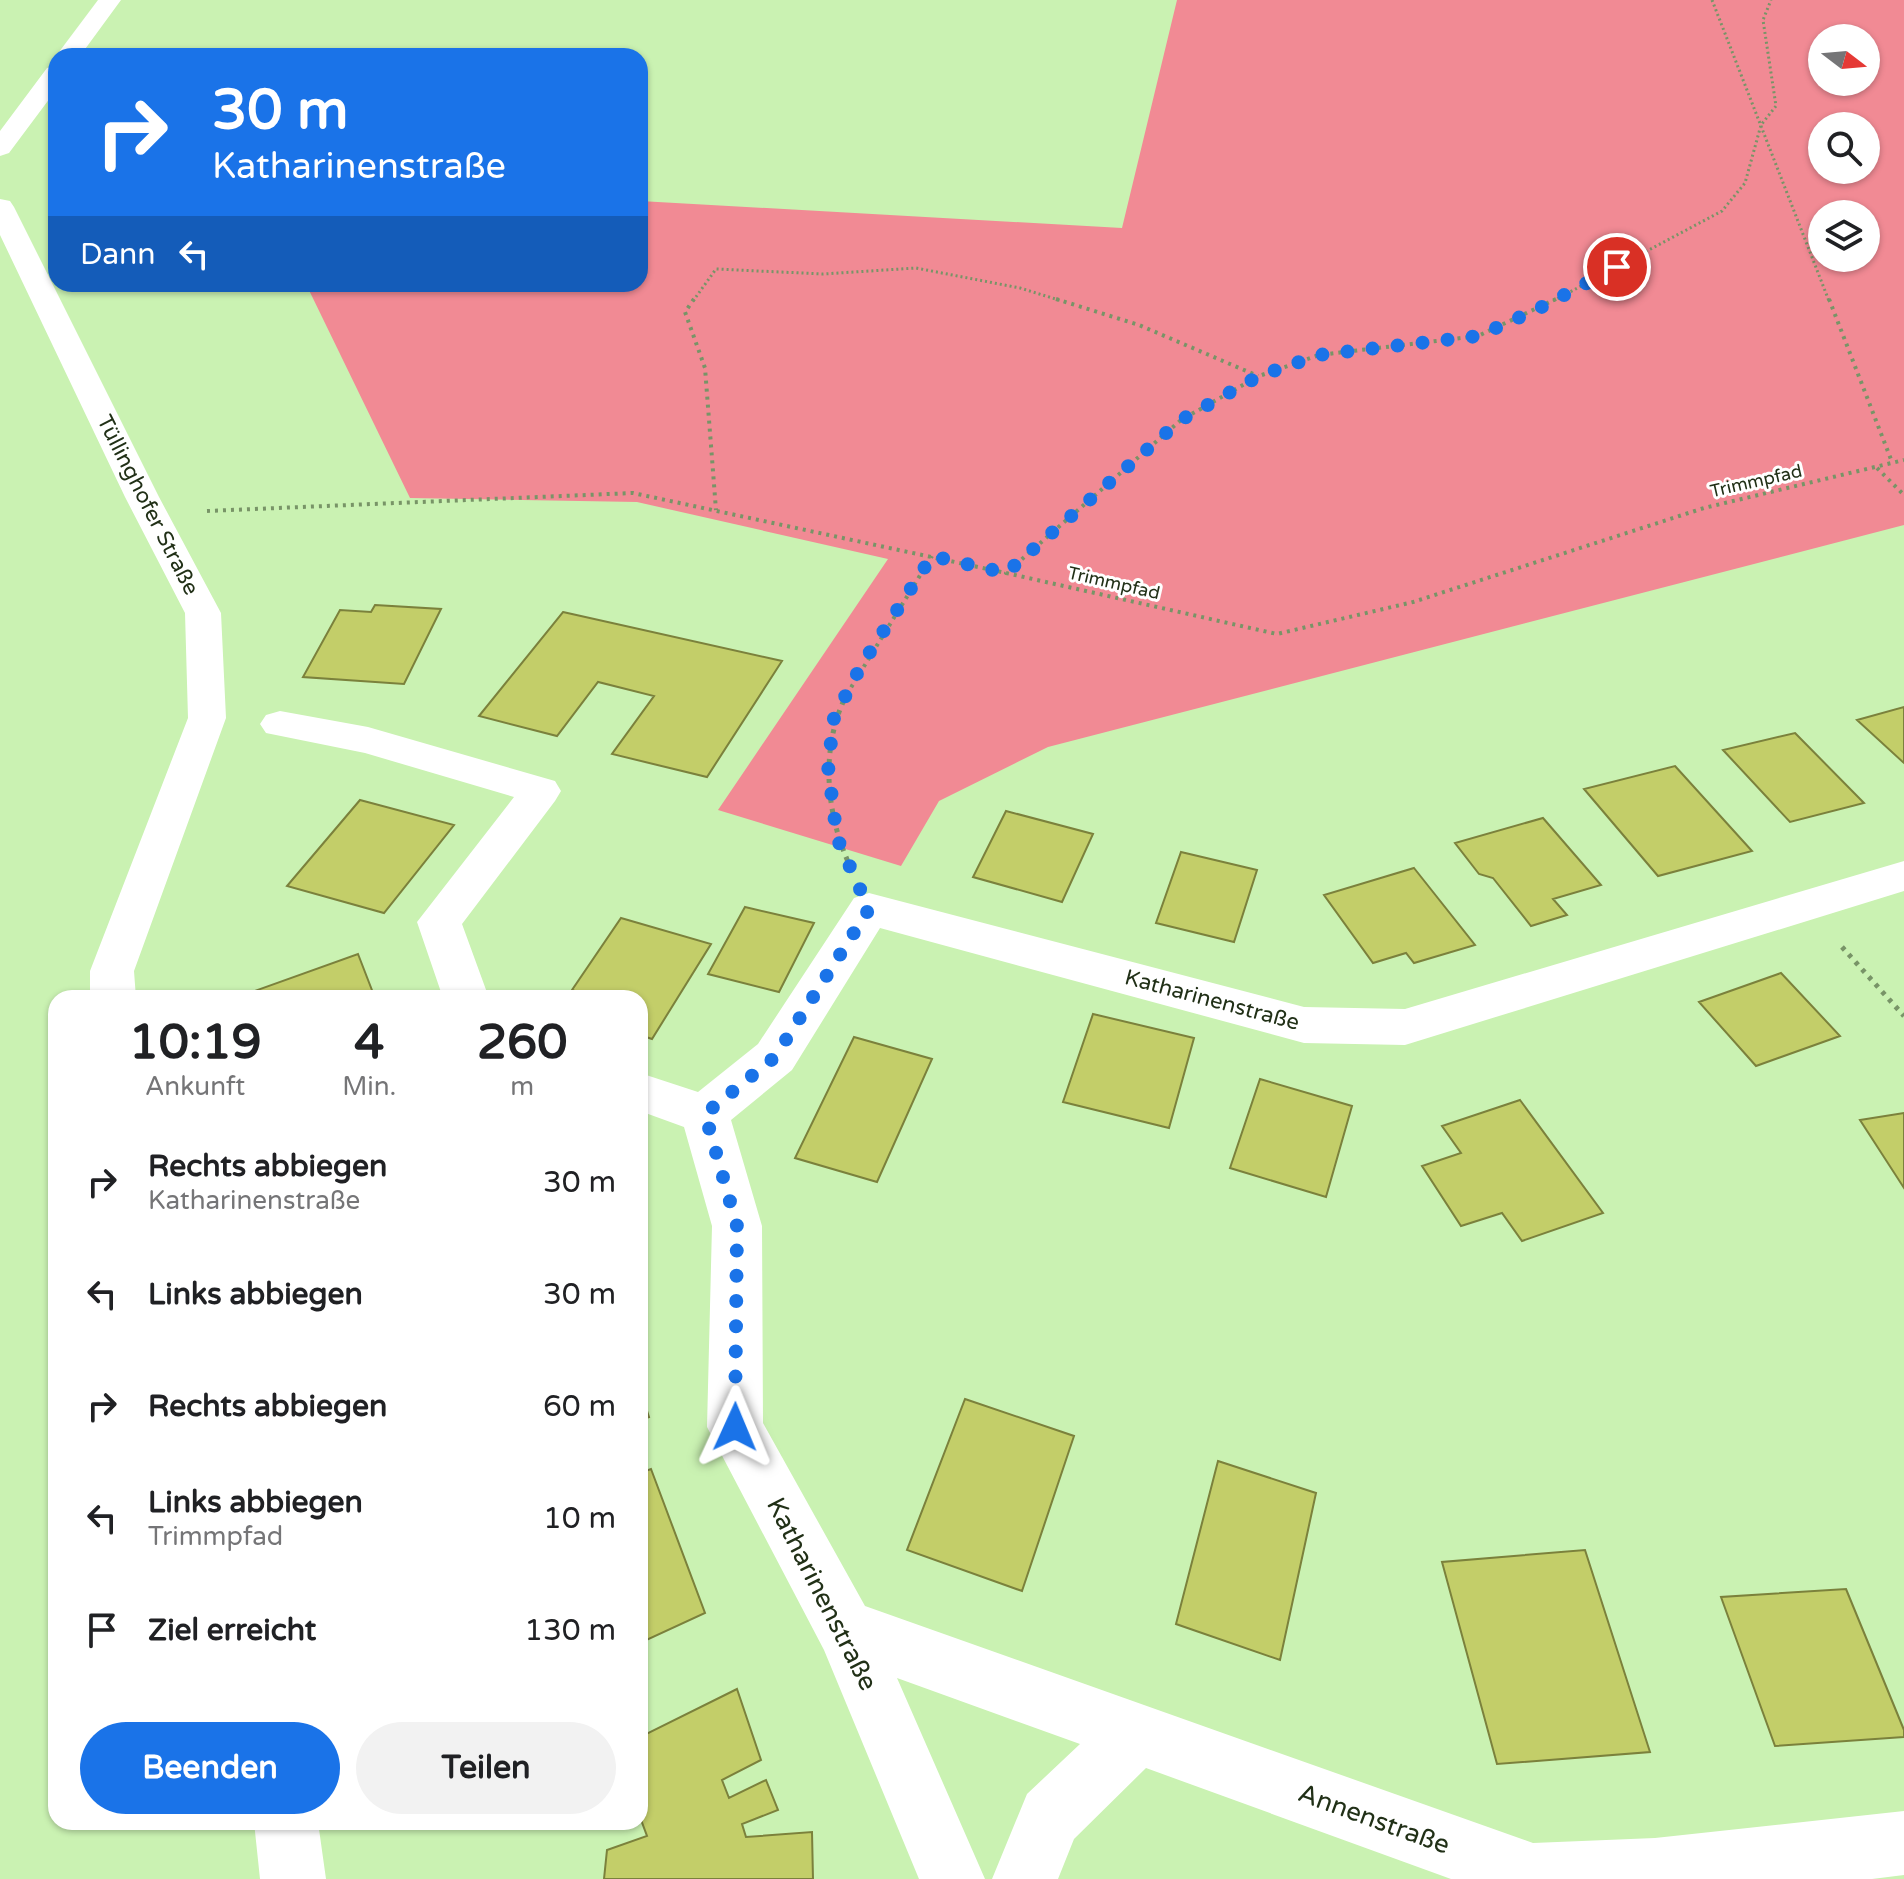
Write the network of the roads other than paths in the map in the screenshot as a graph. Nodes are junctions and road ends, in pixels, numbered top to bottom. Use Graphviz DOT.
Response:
graph roads {
  1 [pos="110,0"];
  2 [pos="74,48"];
  3 [pos="48,84"];
  4 [pos="0,148"];
  5 [pos="0,207"];
  6 [pos="280,724"];
  7 [pos="1904,876"];
  8 [pos="113,990"];
  9 [pos="463,990"];
  10 [pos="648,1095"];
  11 [pos="705,1114"];
  12 [pos="845,1629"];
  13 [pos="1136,1734"];
  14 [pos="287,1830"];
  15 [pos="1904,1843"];
  16 [pos="293,1879"];
  17 [pos="952,1879"];
  18 [pos="1025,1879"];
  1 -- 2 [label="street"];
  3 -- 4 [label="street"];
  5 -- 8 [label="street, Tüllinghofer Straße"];
  6 -- 9 [label="street"];
  7 -- 11 [label="street, Katharinenstraße"];
  10 -- 11 [label="street"];
  11 -- 12 [label="street, Katharinenstraße"];
  12 -- 13 [label="street, Annenstraße"];
  12 -- 17 [label="street, Katharinenstraße"];
  13 -- 15 [label="street, Annenstraße"];
  13 -- 18 [label="street"];
  14 -- 16 [label="street"];
}
